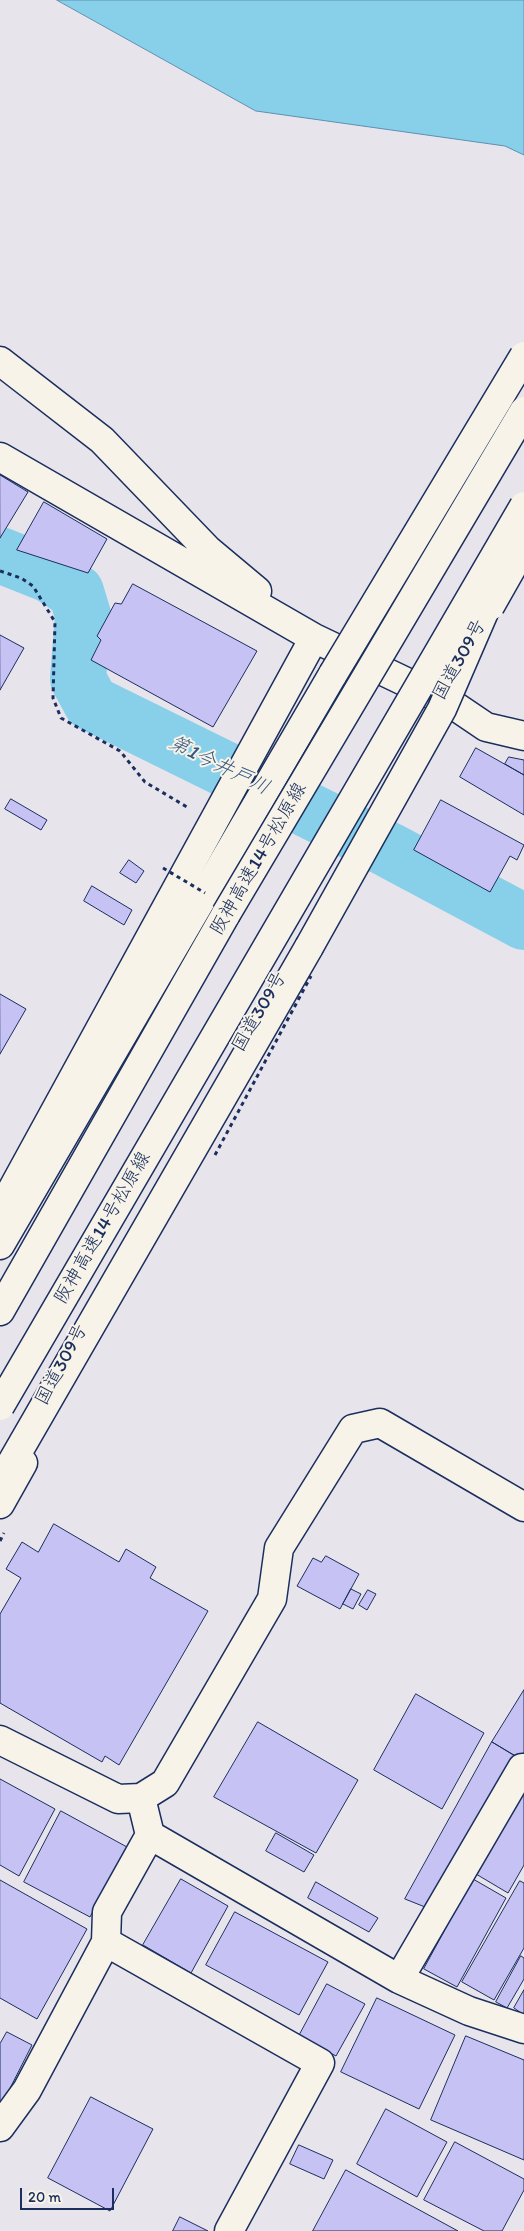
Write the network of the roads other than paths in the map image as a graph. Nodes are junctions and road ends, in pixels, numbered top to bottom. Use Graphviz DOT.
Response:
graph roads {
  1 [pos="524,356"];
  2 [pos="0,361"];
  3 [pos="524,411"];
  4 [pos="0,457"];
  5 [pos="524,506"];
  6 [pos="524,521"];
  7 [pos="524,546"];
  8 [pos="314,638"];
  9 [pos="452,704"];
  10 [pos="524,736"];
  11 [pos="226,914"];
  12 [pos="0,1212"];
  13 [pos="0,1245"];
  14 [pos="0,1277"];
  15 [pos="0,1311"];
  16 [pos="0,1406"];
  17 [pos="0,1482"];
  18 [pos="0,1504"];
  19 [pos="524,1507"];
  20 [pos="0,1740"];
  21 [pos="522,1768"];
  22 [pos="141,1798"];
  23 [pos="150,1835"];
  24 [pos="106,1942"];
  25 [pos="398,1979"];
  26 [pos="524,2029"];
  27 [pos="0,2127"];
  28 [pos="229,2231"];
  1 -- 13 [label="main road, bridge"];
  2 -- 8 [label="main road"];
  3 -- 11 [label="main road, 阪神高速14号松原線, bridge"];
  4 -- 8 [label="main road"];
  5 -- 16 [label="main road, 阪神高速14号松原線, bridge"];
  6 -- 17 [label="main road, bridge"];
  7 -- 17 [label="main road, 国道309号, bridge"];
  8 -- 9 [label="main road"];
  8 -- 12 [label="main road"];
  9 -- 10 [label="main road"];
  9 -- 18 [label="main road"];
  11 -- 14 [label="main road"];
  11 -- 15 [label="main road, 阪神高速14号松原線"];
  19 -- 22 [label="main road"];
  20 -- 22 [label="main road"];
  21 -- 25 [label="main road"];
  22 -- 23 [label="main road"];
  23 -- 24 [label="main road"];
  23 -- 25 [label="main road"];
  24 -- 27 [label="main road"];
  24 -- 28 [label="main road"];
  25 -- 26 [label="main road"];
}
